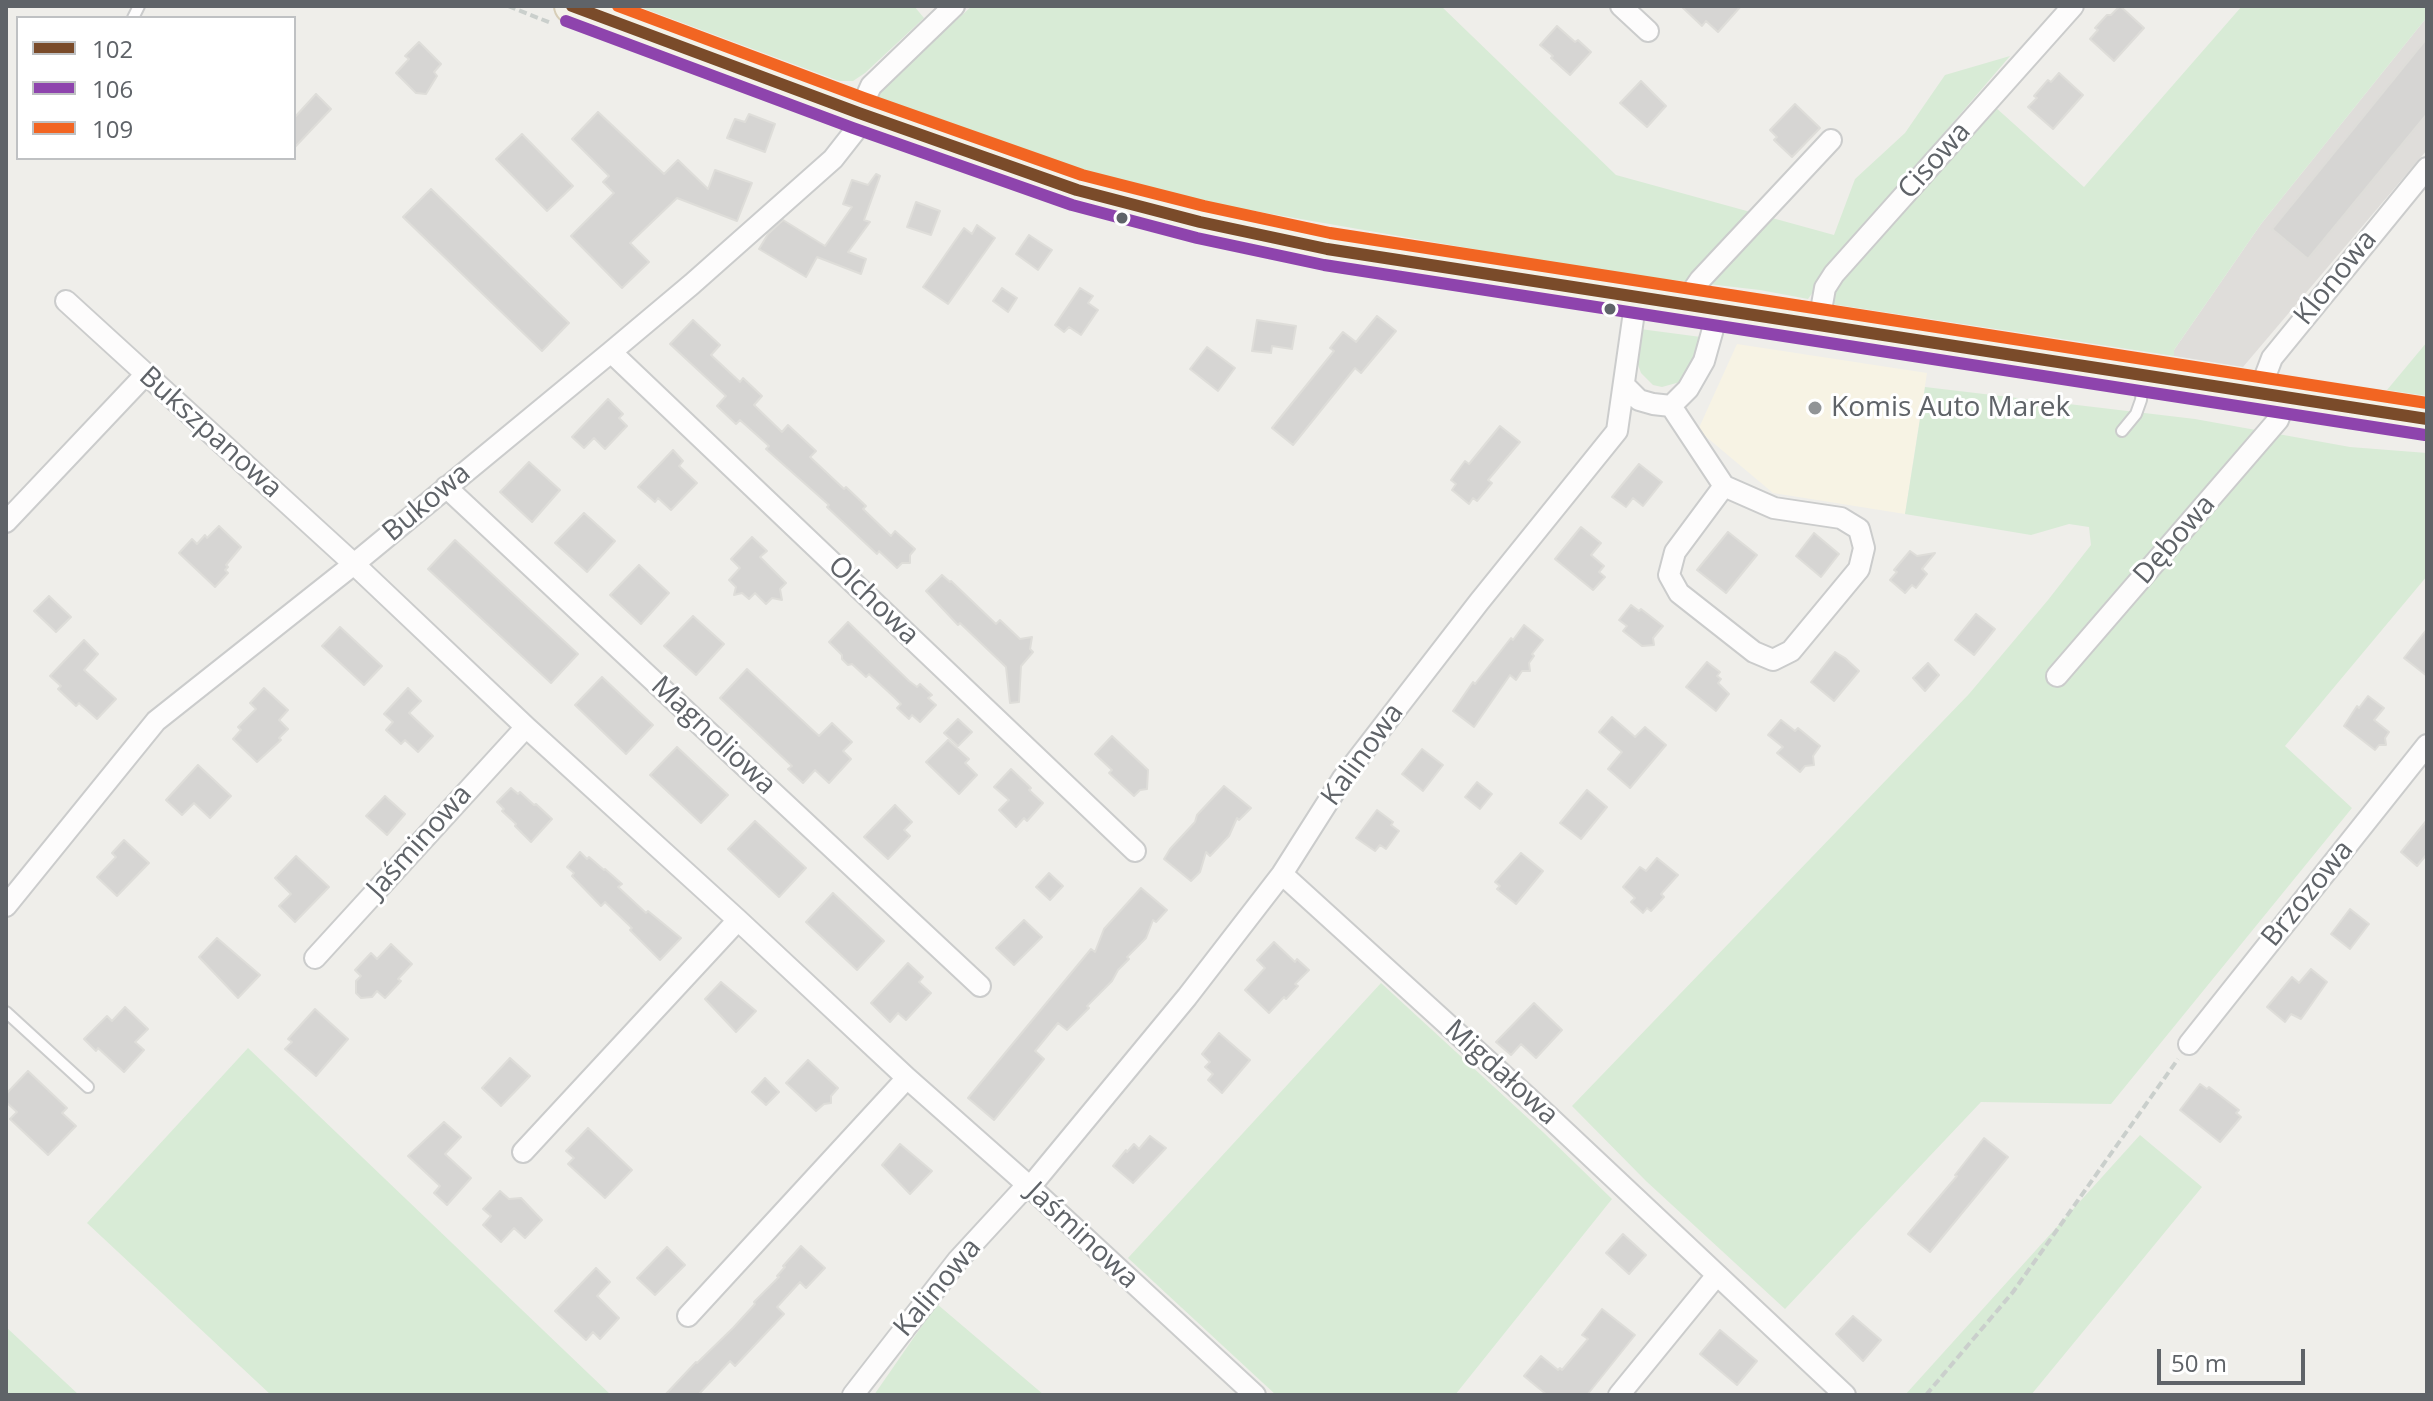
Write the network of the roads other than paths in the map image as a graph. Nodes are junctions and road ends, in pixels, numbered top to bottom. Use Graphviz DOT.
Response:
graph roads {
  1 [pos="572,6"];
  2 [pos="1621,6"];
  3 [pos="2073,6"];
  4 [pos="946,9"];
  5 [pos="1648,31"];
  6 [pos="859,113"];
  7 [pos="1831,140"];
  8 [pos="2427,168"];
  9 [pos="1636,298"];
  10 [pos="66,301"];
  11 [pos="1682,306"];
  12 [pos="1718,311"];
  13 [pos="1818,327"];
  14 [pos="611,352"];
  15 [pos="146,374"];
  16 [pos="2143,377"];
  17 [pos="1625,386"];
  18 [pos="2272,397"];
  19 [pos="1671,406"];
  20 [pos="2427,419"];
  21 [pos="2122,431"];
  22 [pos="1724,486"];
  23 [pos="446,487"];
  24 [pos="6,522"];
  25 [pos="354,564"];
  26 [pos="2057,676"];
  27 [pos="526,727"];
  28 [pos="2427,745"];
  29 [pos="1135,851"];
  30 [pos="1282,874"];
  31 [pos="6,906"];
  32 [pos="738,920"];
  33 [pos="315,958"];
  34 [pos="980,986"];
  35 [pos="6,1012"];
  36 [pos="2189,1044"];
  37 [pos="907,1078"];
  38 [pos="88,1087"];
  39 [pos="523,1152"];
  40 [pos="1028,1186"];
  41 [pos="1717,1275"];
  42 [pos="688,1316"];
  43 [pos="853,1395"];
  44 [pos="1255,1395"];
  45 [pos="1619,1395"];
  46 [pos="1845,1395"];
  1 -- 6 [label="main road"];
  2 -- 5 [label="street"];
  3 -- 13 [label="street, Cisowa"];
  4 -- 6 [label="street, Bukowa"];
  6 -- 9 [label="main road"];
  6 -- 14 [label="street, Bukowa"];
  7 -- 11 [label="street"];
  8 -- 18 [label="street, Klonowa"];
  9 -- 11 [label="main road"];
  9 -- 17 [label="street, Kalinowa"];
  10 -- 15 [label="street, Bukszpanowa"];
  11 -- 12 [label="main road"];
  12 -- 13 [label="main road"];
  12 -- 19 [label="street"];
  13 -- 16 [label="main road"];
  14 -- 23 [label="street, Bukowa"];
  14 -- 29 [label="street, Olchowa"];
  15 -- 24 [label="street"];
  15 -- 25 [label="street, Bukszpanowa"];
  16 -- 18 [label="main road"];
  16 -- 21 [label="lane"];
  17 -- 19 [label="street"];
  17 -- 30 [label="street, Kalinowa"];
  18 -- 20 [label="main road"];
  18 -- 26 [label="street, Dębowa"];
  19 -- 22 [label="street"];
  22 -- 22 [label="street"];
  23 -- 25 [label="street, Bukowa"];
  23 -- 34 [label="street, Magnoliowa"];
  25 -- 27 [label="street, Jaśminowa"];
  25 -- 31 [label="street, Bukowa"];
  27 -- 32 [label="street, Jaśminowa"];
  27 -- 33 [label="street, Jaśminowa"];
  28 -- 36 [label="street, Brzozowa"];
  30 -- 40 [label="street, Kalinowa"];
  30 -- 41 [label="street, Migdałowa"];
  32 -- 37 [label="street, Jaśminowa"];
  32 -- 39 [label="street"];
  35 -- 38 [label="lane"];
  37 -- 40 [label="street, Jaśminowa"];
  37 -- 42 [label="street"];
  40 -- 43 [label="street, Kalinowa"];
  40 -- 44 [label="street, Jaśminowa"];
  41 -- 45 [label="street"];
  41 -- 46 [label="street, Migdałowa"];
}
